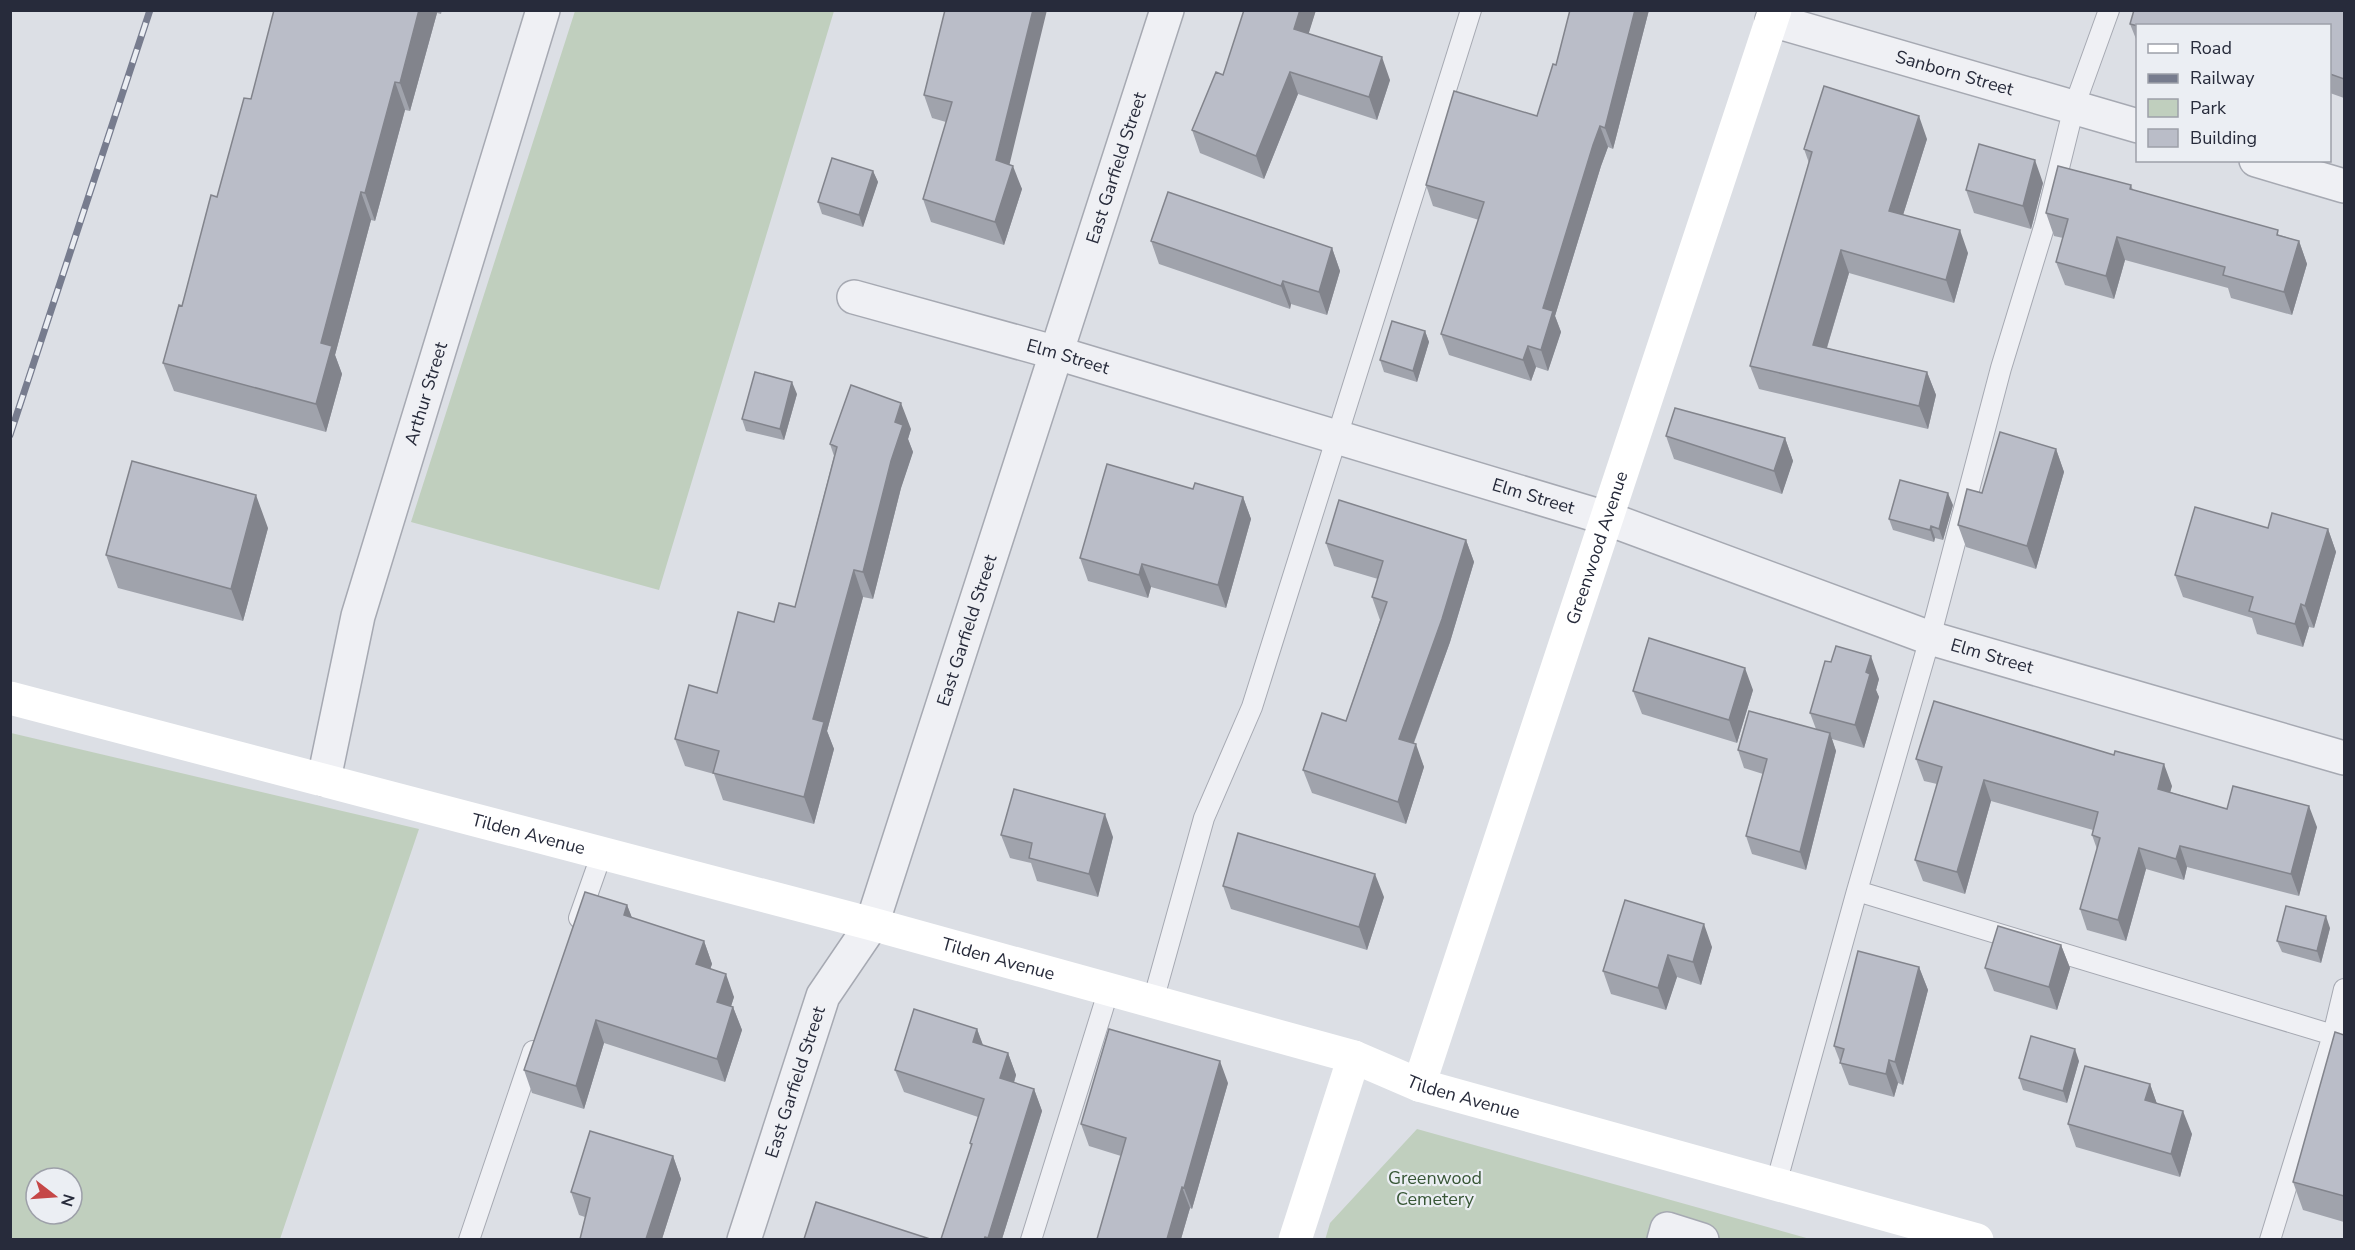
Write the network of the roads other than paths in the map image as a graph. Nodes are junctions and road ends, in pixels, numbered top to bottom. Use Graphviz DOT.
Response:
graph roads {
  1 [pos="543,10"];
  2 [pos="1167,10"];
  3 [pos="1471,10"];
  4 [pos="2109,10"];
  5 [pos="1773,15"];
  6 [pos="2074,107"];
  7 [pos="2136,125"];
  8 [pos="2263,162"];
  9 [pos="2344,186"];
  10 [pos="854,297"];
  11 [pos="1057,352"];
  12 [pos="1336,437"];
  13 [pos="1605,518"];
  14 [pos="1930,638"];
  15 [pos="10,698"];
  16 [pos="2344,758"];
  17 [pos="324,779"];
  18 [pos="602,853"];
  19 [pos="1857,891"];
  20 [pos="872,924"];
  21 [pos="571,941"];
  22 [pos="1109,989"];
  23 [pos="2344,989"];
  24 [pos="1153,1001"];
  25 [pos="541,1029"];
  26 [pos="2333,1035"];
  27 [pos="1354,1056"];
  28 [pos="1419,1085"];
  29 [pos="1776,1184"];
  30 [pos="469,1239"];
  31 [pos="744,1239"];
  32 [pos="1031,1239"];
  33 [pos="1295,1239"];
  34 [pos="1664,1239"];
  35 [pos="1702,1239"];
  36 [pos="1977,1239"];
  37 [pos="2270,1239"];
  1 -- 17 [label="street, Arthur Street"];
  2 -- 11 [label="street, East Garfield Street"];
  3 -- 12 [label="lane"];
  4 -- 6 [label="lane"];
  5 -- 6 [label="street, Sanborn Street"];
  5 -- 13 [label="street, Greenwood Avenue"];
  6 -- 7 [label="street, Sanborn Street"];
  6 -- 14 [label="lane"];
  8 -- 9 [label="street"];
  10 -- 11 [label="street, Elm Street"];
  11 -- 12 [label="street, Elm Street"];
  11 -- 20 [label="street, East Garfield Street"];
  12 -- 13 [label="street, Elm Street"];
  12 -- 24 [label="lane"];
  13 -- 14 [label="street, Elm Street"];
  13 -- 28 [label="street, Greenwood Avenue"];
  14 -- 16 [label="street, Elm Street"];
  14 -- 19 [label="lane"];
  15 -- 17 [label="street, Tilden Avenue"];
  17 -- 18 [label="street, Tilden Avenue"];
  18 -- 20 [label="street, Tilden Avenue"];
  18 -- 21 [label="lane"];
  19 -- 26 [label="lane"];
  19 -- 29 [label="lane"];
  20 -- 22 [label="street, Tilden Avenue"];
  20 -- 31 [label="street, East Garfield Street"];
  22 -- 24 [label="street, Tilden Avenue"];
  22 -- 32 [label="lane"];
  23 -- 26 [label="lane"];
  24 -- 27 [label="street, Tilden Avenue"];
  25 -- 30 [label="lane"];
  26 -- 37 [label="lane"];
  27 -- 28 [label="street, Tilden Avenue"];
  27 -- 33 [label="street"];
  28 -- 29 [label="street, Tilden Avenue"];
  29 -- 36 [label="street, Tilden Avenue"];
  34 -- 35 [label="street"];
}
